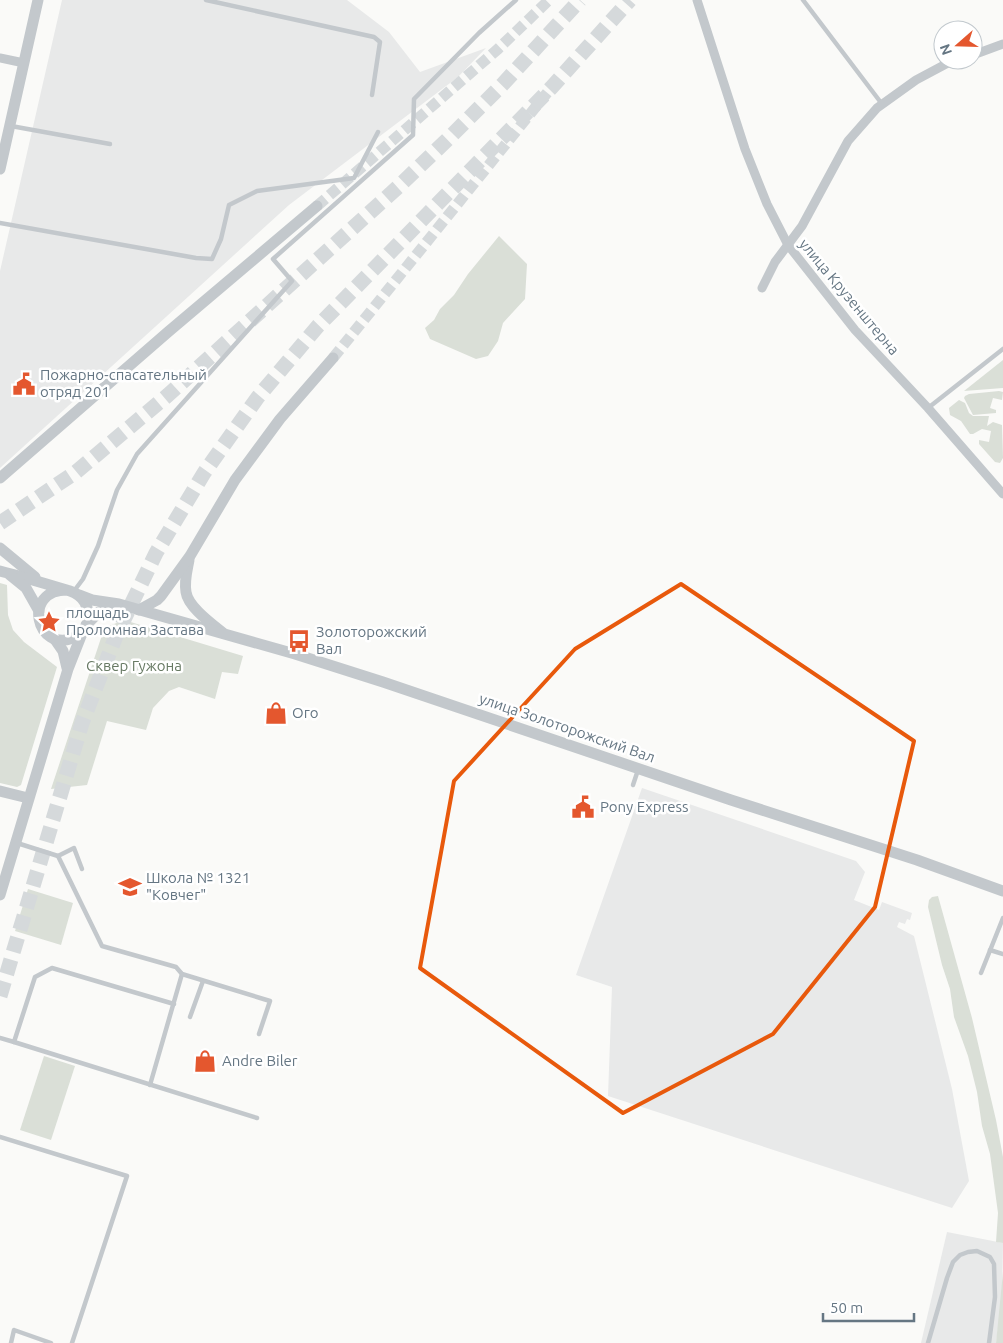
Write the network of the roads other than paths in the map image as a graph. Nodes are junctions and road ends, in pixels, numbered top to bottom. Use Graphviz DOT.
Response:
graph roads {
  1 [pos="38,0"];
  2 [pos="206,0"];
  3 [pos="516,0"];
  4 [pos="697,0"];
  5 [pos="803,0"];
  6 [pos="1003,44"];
  7 [pos="983,51"];
  8 [pos="0,58"];
  9 [pos="24,63"];
  10 [pos="935,70"];
  11 [pos="372,95"];
  12 [pos="882,104"];
  13 [pos="10,126"];
  14 [pos="378,132"];
  15 [pos="110,144"];
  16 [pos="0,169"];
  17 [pos="317,206"];
  18 [pos="0,223"];
  19 [pos="788,246"];
  20 [pos="762,288"];
  21 [pos="1003,349"];
  22 [pos="333,358"];
  23 [pos="928,408"];
  24 [pos="2,476"];
  25 [pos="1000,483"];
  26 [pos="1003,494"];
  27 [pos="0,548"];
  28 [pos="190,556"];
  29 [pos="2,571"];
  30 [pos="39,580"];
  31 [pos="73,592"];
  32 [pos="119,604"];
  33 [pos="139,610"];
  34 [pos="39,611"];
  35 [pos="85,628"];
  36 [pos="226,636"];
  37 [pos="54,638"];
  38 [pos="68,670"];
  39 [pos="638,768"];
  40 [pos="633,785"];
  41 [pos="0,791"];
  42 [pos="28,798"];
  43 [pos="16,842"];
  44 [pos="58,856"];
  45 [pos="82,869"];
  46 [pos="1003,891"];
  47 [pos="0,895"];
  48 [pos="1003,918"];
  49 [pos="990,950"];
  50 [pos="1003,954"];
  51 [pos="981,973"];
  52 [pos="182,974"];
  53 [pos="202,981"];
  54 [pos="174,1004"];
  55 [pos="190,1016"];
  56 [pos="259,1034"];
  57 [pos="0,1038"];
  58 [pos="14,1042"];
  59 [pos="150,1085"];
  60 [pos="257,1118"];
  61 [pos="0,1137"];
  62 [pos="10,1343"];
  63 [pos="51,1343"];
  64 [pos="72,1343"];
  65 [pos="928,1343"];
  66 [pos="989,1343"];
  1 -- 9 [label="street"];
  2 -- 11 [label="lane"];
  3 -- 31 [label="lane"];
  4 -- 19 [label="street, улица Крузенштерна"];
  5 -- 12 [label="lane"];
  6 -- 7 [label="street"];
  8 -- 9 [label="street"];
  9 -- 13 [label="street"];
  10 -- 12 [label="street"];
  12 -- 19 [label="street"];
  13 -- 15 [label="lane"];
  13 -- 16 [label="street"];
  14 -- 18 [label="lane"];
  17 -- 24 [label="street"];
  19 -- 20 [label="street"];
  19 -- 23 [label="street, улица Крузенштерна"];
  21 -- 23 [label="lane"];
  22 -- 28 [label="street"];
  23 -- 25 [label="street, улица Крузенштерна"];
  25 -- 26 [label="street, улица Крузенштерна"];
  27 -- 30 [label="street"];
  28 -- 33 [label="street"];
  28 -- 36 [label="street"];
  29 -- 30 [label="street"];
  29 -- 34 [label="street"];
  30 -- 31 [label="street"];
  31 -- 32 [label="street, улица Золоторожский Вал"];
  31 -- 34 [label="street"];
  31 -- 35 [label="street"];
  32 -- 33 [label="street, улица Золоторожский Вал"];
  32 -- 35 [label="street"];
  33 -- 36 [label="street, улица Золоторожский Вал"];
  34 -- 37 [label="street"];
  35 -- 37 [label="street"];
  35 -- 38 [label="street"];
  36 -- 39 [label="street, улица Золоторожский Вал"];
  37 -- 38 [label="street"];
  38 -- 42 [label="street"];
  39 -- 40 [label="lane"];
  39 -- 46 [label="street, улица Золоторожский Вал"];
  41 -- 42 [label="street"];
  42 -- 43 [label="street"];
  43 -- 44 [label="lane"];
  43 -- 47 [label="street"];
  44 -- 45 [label="lane"];
  44 -- 52 [label="lane"];
  48 -- 49 [label="lane"];
  49 -- 50 [label="lane"];
  49 -- 51 [label="lane"];
  52 -- 53 [label="lane"];
  52 -- 54 [label="lane"];
  53 -- 55 [label="lane"];
  53 -- 56 [label="lane"];
  54 -- 58 [label="lane"];
  54 -- 59 [label="lane"];
  57 -- 58 [label="lane"];
  58 -- 59 [label="lane"];
  59 -- 60 [label="lane"];
  61 -- 64 [label="lane"];
  62 -- 63 [label="lane"];
  65 -- 66 [label="lane"];
}
